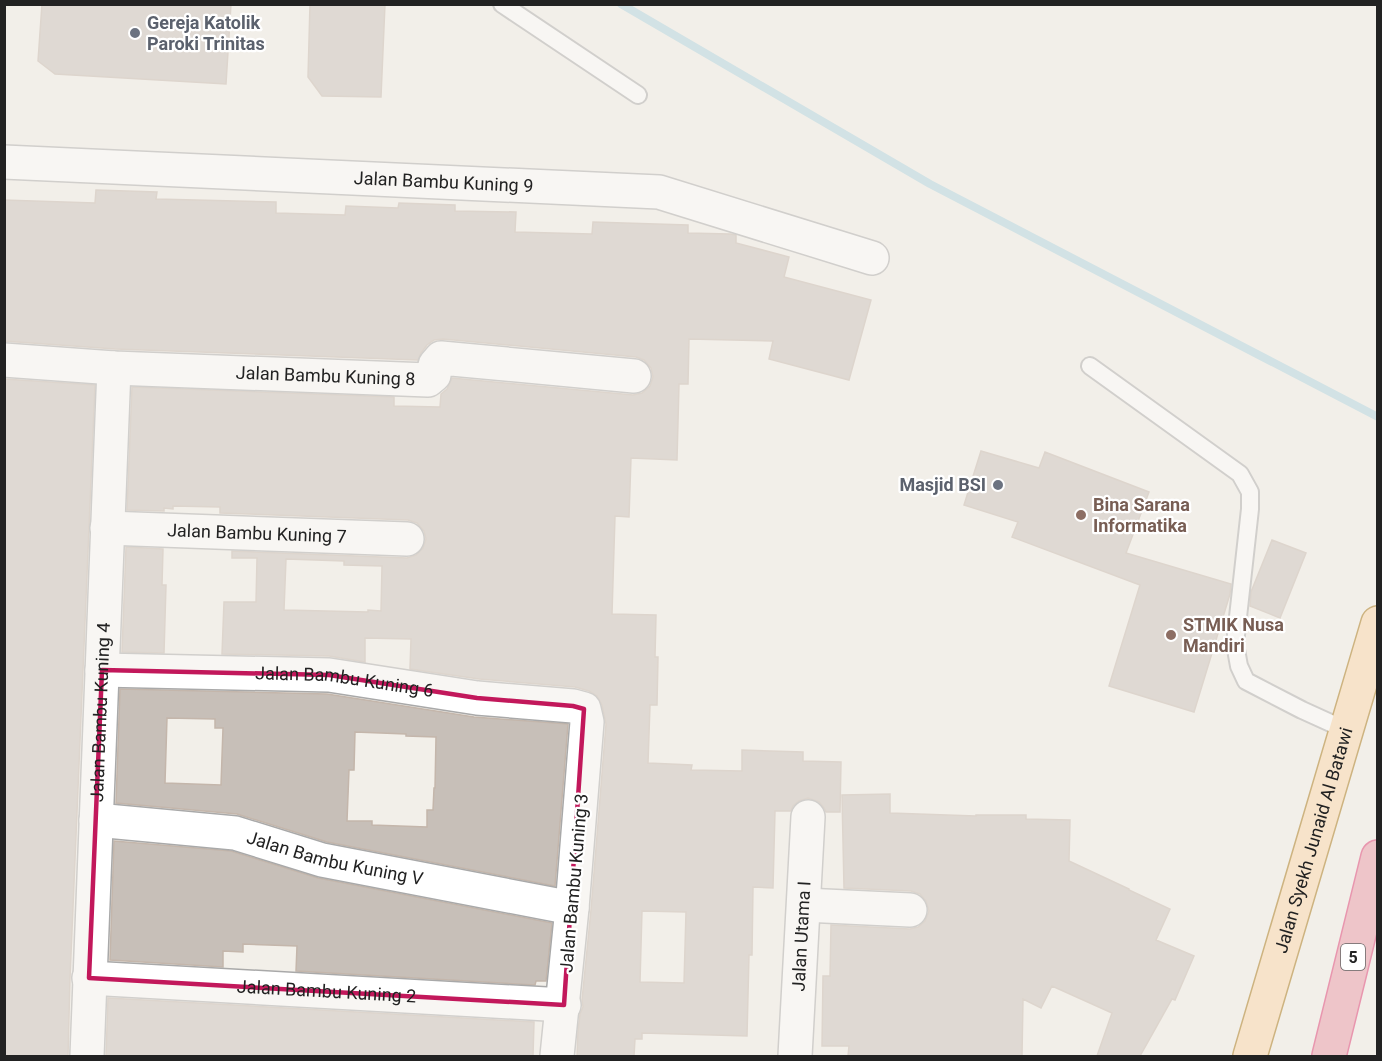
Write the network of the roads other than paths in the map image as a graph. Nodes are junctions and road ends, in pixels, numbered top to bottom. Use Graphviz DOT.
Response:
graph roads {
  1 [pos="502,4"];
  2 [pos="638,94"];
  3 [pos="4,162"];
  4 [pos="872,258"];
  5 [pos="4,360"];
  6 [pos="1090,366"];
  7 [pos="114,368"];
  8 [pos="634,376"];
  9 [pos="107,528"];
  10 [pos="407,539"];
  11 [pos="1377,623"];
  12 [pos="102,670"];
  13 [pos="584,709"];
  14 [pos="1346,730"];
  15 [pos="808,817"];
  16 [pos="96,820"];
  17 [pos="1377,857"];
  18 [pos="804,905"];
  19 [pos="573,908"];
  20 [pos="910,910"];
  21 [pos="90,978"];
  22 [pos="564,1005"];
  23 [pos="1329,1052"];
  24 [pos="87,1056"];
  25 [pos="558,1056"];
  26 [pos="795,1056"];
  27 [pos="1250,1056"];
  1 -- 2 [label="lane"];
  3 -- 4 [label="street, Jalan Bambu Kuning 9"];
  5 -- 7 [label="street, Jalan Bambu Kuning 8"];
  6 -- 14 [label="lane"];
  7 -- 8 [label="street, Jalan Bambu Kuning 8"];
  7 -- 9 [label="street, Jalan Bambu Kuning 4"];
  9 -- 10 [label="street, Jalan Bambu Kuning 7"];
  9 -- 12 [label="street, Jalan Bambu Kuning 4"];
  11 -- 14 [label="main road, Jalan Syekh Junaid Al Batawi"];
  12 -- 13 [label="street, Jalan Bambu Kuning 6"];
  12 -- 16 [label="street, Jalan Bambu Kuning 4"];
  13 -- 19 [label="street, Jalan Bambu Kuning 3"];
  14 -- 27 [label="main road, Jalan Syekh Junaid Al Batawi"];
  15 -- 18 [label="street, Jalan Utama I"];
  16 -- 19 [label="street, Jalan Bambu Kuning V"];
  16 -- 21 [label="street, Jalan Bambu Kuning 4"];
  17 -- 23 [label="highway, 5"];
  18 -- 20 [label="street"];
  18 -- 26 [label="street, Jalan Utama I"];
  19 -- 22 [label="street, Jalan Bambu Kuning 3"];
  21 -- 22 [label="street, Jalan Bambu Kuning 2"];
  21 -- 24 [label="street, Jalan Bambu Kuning 4"];
  22 -- 25 [label="street, Jalan Bambu Kuning 3"];
}
